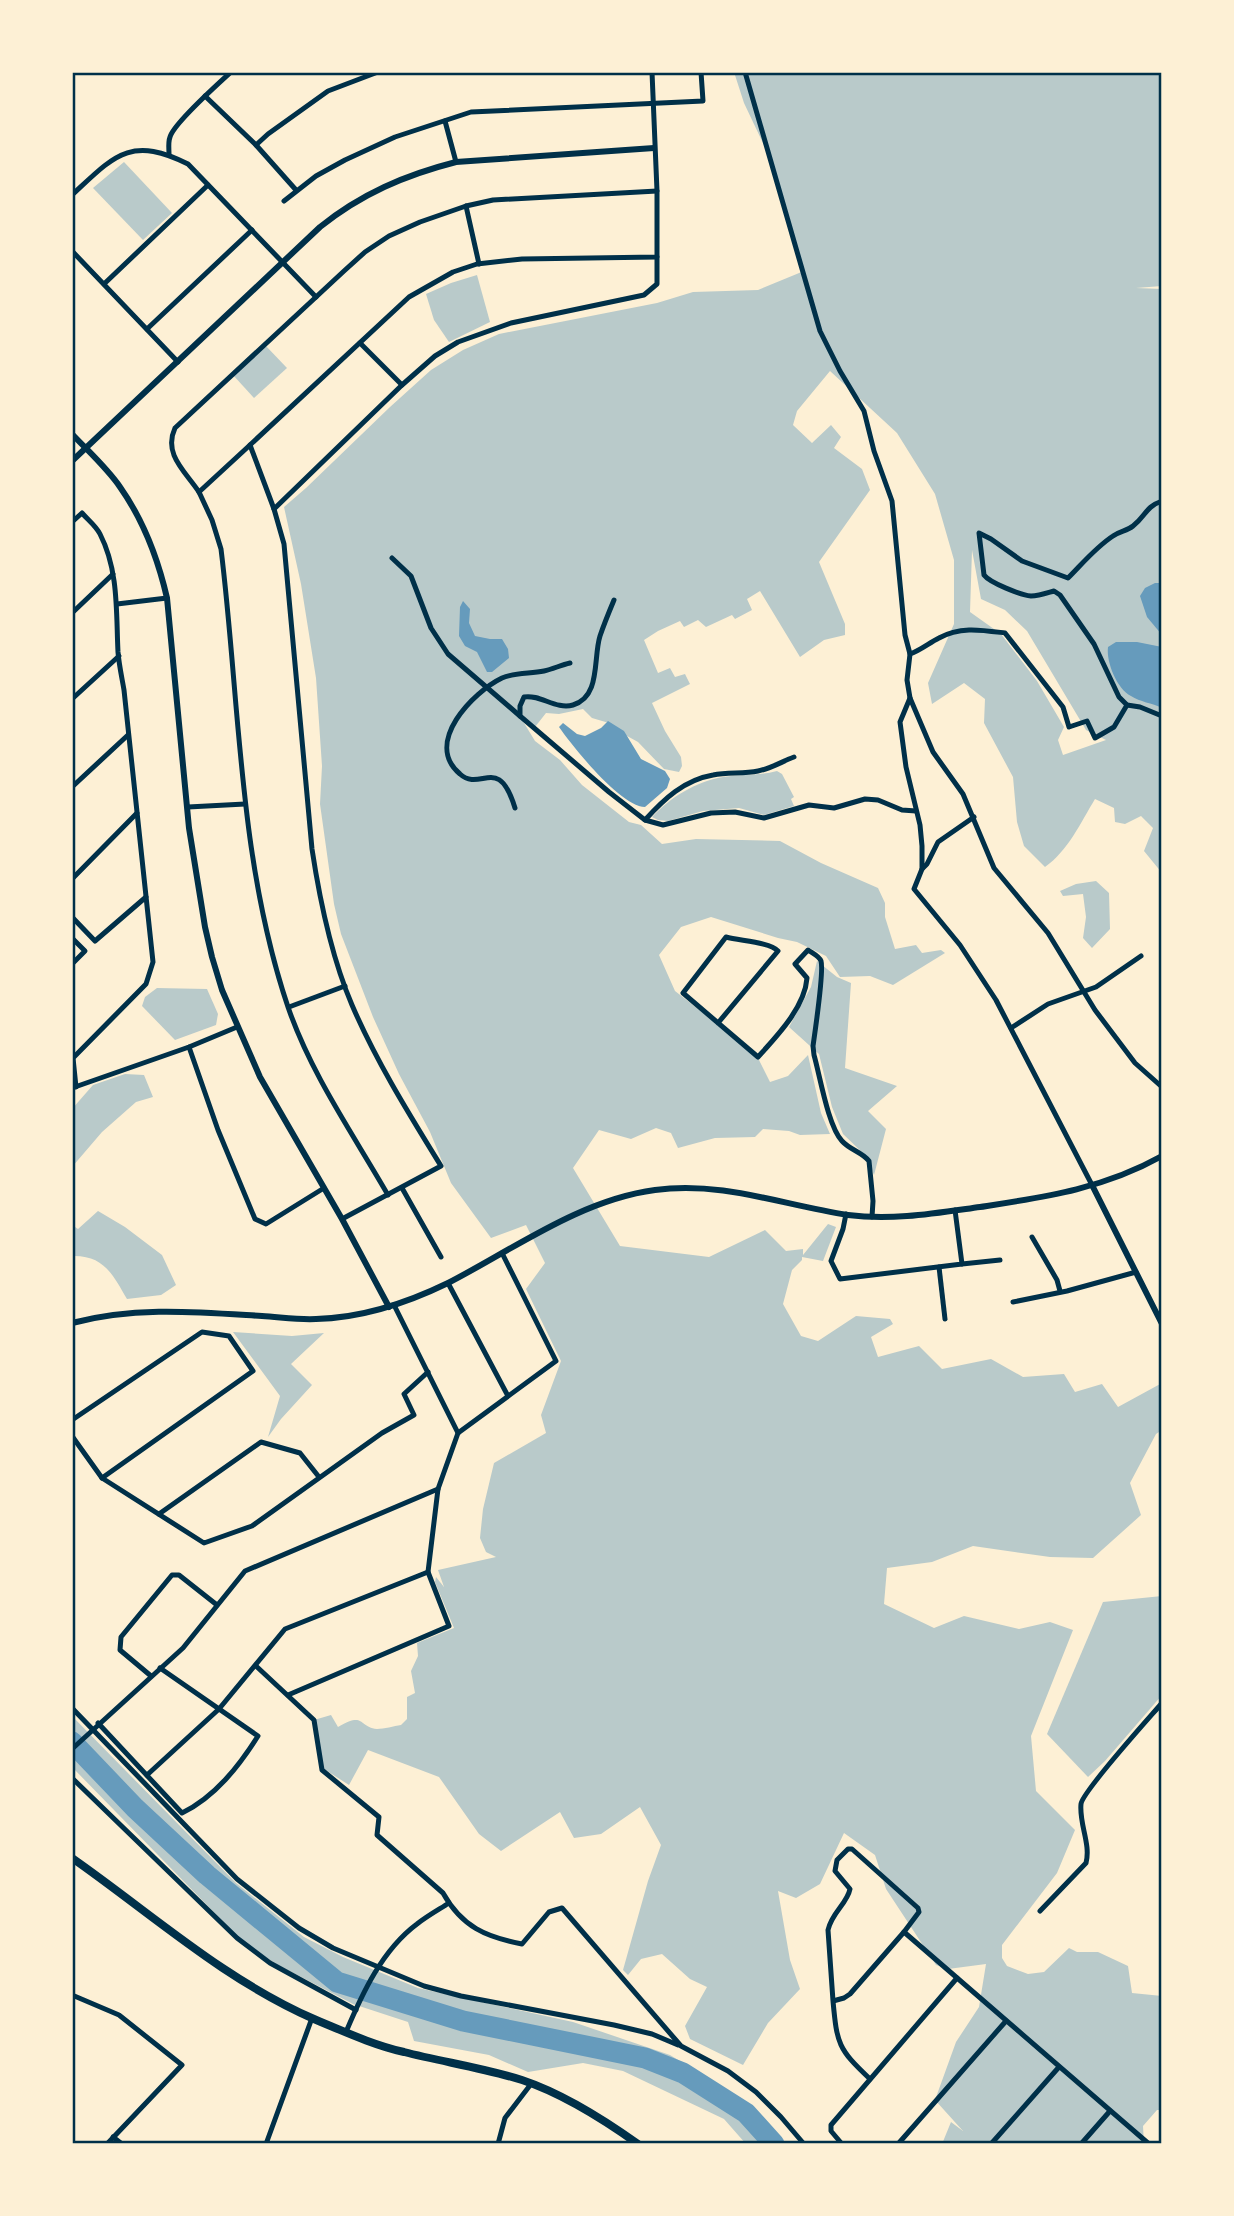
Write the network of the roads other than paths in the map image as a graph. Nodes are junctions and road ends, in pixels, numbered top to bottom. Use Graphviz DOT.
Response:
graph roads {
  1 [pos="230,72"];
  2 [pos="378,72"];
  3 [pos="652,72"];
  4 [pos="701,72"];
  5 [pos="745,72"];
  6 [pos="205,96"];
  7 [pos="653,104"];
  8 [pos="445,121"];
  9 [pos="256,145"];
  10 [pos="654,148"];
  11 [pos="169,154"];
  12 [pos="456,162"];
  13 [pos="208,184"];
  14 [pos="296,190"];
  15 [pos="657,191"];
  16 [pos="72,195"];
  17 [pos="284,201"];
  18 [pos="466,206"];
  19 [pos="251,230"];
  20 [pos="72,251"];
  21 [pos="657,257"];
  22 [pos="282,262"];
  23 [pos="479,264"];
  24 [pos="104,284"];
  25 [pos="316,297"];
  26 [pos="147,329"];
  27 [pos="360,342"];
  28 [pos="178,362"];
  29 [pos="402,385"];
  30 [pos="72,434"];
  31 [pos="250,445"];
  32 [pos="85,448"];
  33 [pos="72,461"];
  34 [pos="199,492"];
  35 [pos="1162,501"];
  36 [pos="274,509"];
  37 [pos="72,522"];
  38 [pos="392,558"];
  39 [pos="113,574"];
  40 [pos="167,598"];
  41 [pos="614,600"];
  42 [pos="117,604"];
  43 [pos="72,613"];
  44 [pos="910,654"];
  45 [pos="118,656"];
  46 [pos="570,663"];
  47 [pos="487,688"];
  48 [pos="910,698"];
  49 [pos="72,699"];
  50 [pos="1127,705"];
  51 [pos="520,716"];
  52 [pos="1162,716"];
  53 [pos="128,735"];
  54 [pos="794,757"];
  55 [pos="72,787"];
  56 [pos="245,804"];
  57 [pos="187,807"];
  58 [pos="515,808"];
  59 [pos="916,811"];
  60 [pos="137,813"];
  61 [pos="974,817"];
  62 [pos="645,820"];
  63 [pos="922,869"];
  64 [pos="72,879"];
  65 [pos="146,897"];
  66 [pos="72,916"];
  67 [pos="72,937"];
  68 [pos="1140,956"];
  69 [pos="72,964"];
  70 [pos="345,986"];
  71 [pos="1084,992"];
  72 [pos="289,1007"];
  73 [pos="718,1023"];
  74 [pos="237,1027"];
  75 [pos="1012,1028"];
  76 [pos="188,1047"];
  77 [pos="1162,1087"];
  78 [pos="74,1088"];
  79 [pos="1162,1156"];
  80 [pos="1092,1185"];
  81 [pos="324,1188"];
  82 [pos="402,1188"];
  83 [pos="388,1195"];
  84 [pos="955,1210"];
  85 [pos="846,1214"];
  86 [pos="872,1217"];
  87 [pos="342,1219"];
  88 [pos="1032,1237"];
  89 [pos="502,1253"];
  90 [pos="441,1256"];
  91 [pos="1000,1260"];
  92 [pos="961,1264"];
  93 [pos="939,1267"];
  94 [pos="1136,1272"];
  95 [pos="449,1283"];
  96 [pos="1060,1292"];
  97 [pos="1013,1302"];
  98 [pos="392,1306"];
  99 [pos="945,1319"];
  100 [pos="72,1323"];
  101 [pos="1162,1324"];
  102 [pos="428,1372"];
  103 [pos="508,1396"];
  104 [pos="72,1420"];
  105 [pos="458,1433"];
  106 [pos="72,1436"];
  107 [pos="319,1477"];
  108 [pos="102,1478"];
  109 [pos="438,1489"];
  110 [pos="159,1514"];
  111 [pos="428,1572"];
  112 [pos="217,1605"];
  113 [pos="256,1666"];
  114 [pos="160,1668"];
  115 [pos="150,1675"];
  116 [pos="288,1695"];
  117 [pos="1162,1703"];
  118 [pos="72,1708"];
  119 [pos="219,1709"];
  120 [pos="98,1723"];
  121 [pos="91,1731"];
  122 [pos="72,1749"];
  123 [pos="147,1776"];
  124 [pos="72,1778"];
  125 [pos="72,1858"];
  126 [pos="449,1903"];
  127 [pos="1040,1911"];
  128 [pos="904,1932"];
  129 [pos="377,1969"];
  130 [pos="957,1978"];
  131 [pos="72,1995"];
  132 [pos="833,2001"];
  133 [pos="356,2010"];
  134 [pos="312,2018"];
  135 [pos="1006,2021"];
  136 [pos="346,2032"];
  137 [pos="681,2046"];
  138 [pos="1059,2067"];
  139 [pos="870,2079"];
  140 [pos="531,2084"];
  141 [pos="1110,2111"];
  142 [pos="626,2136"];
  143 [pos="113,2137"];
  144 [pos="107,2144"];
  145 [pos="122,2144"];
  146 [pos="266,2144"];
  147 [pos="498,2144"];
  148 [pos="620,2144"];
  149 [pos="638,2144"];
  150 [pos="804,2144"];
  151 [pos="842,2144"];
  152 [pos="898,2144"];
  153 [pos="991,2144"];
  154 [pos="1081,2144"];
  155 [pos="1149,2144"];
  1 -- 6 [label="street"];
  2 -- 9 [label="street"];
  3 -- 7 [label="street"];
  4 -- 7 [label="street"];
  5 -- 44 [label="street"];
  6 -- 9 [label="street"];
  6 -- 11 [label="street"];
  7 -- 8 [label="street"];
  7 -- 10 [label="street"];
  8 -- 12 [label="street"];
  8 -- 14 [label="street"];
  9 -- 14 [label="street"];
  10 -- 12 [label="street"];
  10 -- 15 [label="street"];
  11 -- 13 [label="street"];
  11 -- 16 [label="street"];
  12 -- 22 [label="street"];
  13 -- 19 [label="street"];
  13 -- 24 [label="street"];
  14 -- 17 [label="street"];
  15 -- 18 [label="street"];
  15 -- 21 [label="street"];
  18 -- 23 [label="street"];
  18 -- 25 [label="street"];
  19 -- 22 [label="street"];
  19 -- 26 [label="street"];
  20 -- 24 [label="street"];
  21 -- 23 [label="street"];
  21 -- 29 [label="street"];
  22 -- 25 [label="street"];
  22 -- 28 [label="street"];
  23 -- 27 [label="street"];
  24 -- 26 [label="street"];
  25 -- 34 [label="street"];
  26 -- 28 [label="street"];
  27 -- 29 [label="street"];
  27 -- 31 [label="street"];
  28 -- 32 [label="street"];
  29 -- 36 [label="street"];
  30 -- 32 [label="street"];
  31 -- 34 [label="street"];
  31 -- 36 [label="street"];
  32 -- 33 [label="street"];
  32 -- 40 [label="street"];
  34 -- 56 [label="street"];
  35 -- 50 [label="street"];
  36 -- 70 [label="street"];
  37 -- 39 [label="street"];
  38 -- 47 [label="street"];
  39 -- 42 [label="street"];
  39 -- 43 [label="street"];
  40 -- 42 [label="street"];
  40 -- 57 [label="street"];
  41 -- 51 [label="street"];
  42 -- 45 [label="street"];
  44 -- 48 [label="street"];
  44 -- 50 [label="street"];
  45 -- 49 [label="street"];
  45 -- 53 [label="street"];
  46 -- 47 [label="street"];
  47 -- 51 [label="street"];
  47 -- 58 [label="street"];
  48 -- 59 [label="street"];
  48 -- 61 [label="street"];
  50 -- 52 [label="street"];
  51 -- 62 [label="street"];
  53 -- 55 [label="street"];
  53 -- 60 [label="street"];
  54 -- 62 [label="street"];
  56 -- 57 [label="street"];
  56 -- 72 [label="street"];
  57 -- 74 [label="street"];
  59 -- 62 [label="street"];
  59 -- 63 [label="street"];
  60 -- 64 [label="street"];
  60 -- 65 [label="street"];
  61 -- 63 [label="street"];
  61 -- 71 [label="street"];
  63 -- 75 [label="street"];
  65 -- 66 [label="street"];
  65 -- 78 [label="street"];
  67 -- 69 [label="street"];
  68 -- 71 [label="street"];
  70 -- 72 [label="street"];
  70 -- 82 [label="street"];
  71 -- 75 [label="street"];
  71 -- 77 [label="street"];
  72 -- 83 [label="street"];
  73 -- 73 [label="street"];
  73 -- 86 [label="street"];
  74 -- 76 [label="street"];
  74 -- 81 [label="street"];
  75 -- 80 [label="street"];
  76 -- 78 [label="street"];
  76 -- 81 [label="street"];
  79 -- 80 [label="street"];
  80 -- 84 [label="street"];
  80 -- 94 [label="street"];
  81 -- 87 [label="street"];
  82 -- 83 [label="street"];
  82 -- 90 [label="street"];
  83 -- 87 [label="street"];
  84 -- 86 [label="street"];
  84 -- 92 [label="street"];
  85 -- 86 [label="street"];
  85 -- 89 [label="street"];
  85 -- 93 [label="street"];
  87 -- 98 [label="street"];
  88 -- 96 [label="street"];
  89 -- 95 [label="street"];
  89 -- 103 [label="street"];
  91 -- 92 [label="street"];
  92 -- 93 [label="street"];
  93 -- 99 [label="street"];
  94 -- 96 [label="street"];
  94 -- 101 [label="street"];
  95 -- 98 [label="street"];
  95 -- 103 [label="street"];
  96 -- 97 [label="street"];
  98 -- 100 [label="street"];
  98 -- 102 [label="street"];
  102 -- 105 [label="street"];
  102 -- 107 [label="street"];
  103 -- 105 [label="street"];
  104 -- 108 [label="street"];
  105 -- 109 [label="street"];
  106 -- 108 [label="street"];
  107 -- 110 [label="street"];
  107 -- 110 [label="street"];
  108 -- 110 [label="street"];
  109 -- 111 [label="street"];
  109 -- 112 [label="street"];
  111 -- 113 [label="street"];
  111 -- 116 [label="street"];
  112 -- 114 [label="street"];
  112 -- 115 [label="street"];
  113 -- 116 [label="street"];
  113 -- 119 [label="street"];
  114 -- 115 [label="street"];
  114 -- 119 [label="street"];
  115 -- 120 [label="street"];
  116 -- 126 [label="street"];
  117 -- 127 [label="street"];
  118 -- 121 [label="street"];
  119 -- 123 [label="street"];
  119 -- 123 [label="street"];
  120 -- 121 [label="street"];
  120 -- 123 [label="street"];
  121 -- 122 [label="street"];
  121 -- 129 [label="street"];
  124 -- 133 [label="street"];
  125 -- 134 [label="main road"];
  126 -- 129 [label="street"];
  126 -- 137 [label="street"];
  128 -- 130 [label="street"];
  128 -- 132 [label="street"];
  128 -- 132 [label="street"];
  129 -- 133 [label="street"];
  129 -- 137 [label="street"];
  130 -- 135 [label="street"];
  130 -- 139 [label="street"];
  131 -- 143 [label="street"];
  132 -- 139 [label="street"];
  133 -- 136 [label="street"];
  134 -- 136 [label="main road"];
  134 -- 146 [label="street"];
  135 -- 138 [label="street"];
  135 -- 152 [label="street"];
  136 -- 140 [label="main road"];
  137 -- 150 [label="street"];
  138 -- 141 [label="street"];
  138 -- 153 [label="street"];
  139 -- 151 [label="street"];
  140 -- 142 [label="main road"];
  140 -- 147 [label="street"];
  141 -- 154 [label="street"];
  141 -- 155 [label="street"];
  142 -- 148 [label="street"];
  142 -- 149 [label="main road"];
  143 -- 144 [label="street"];
  143 -- 145 [label="street"];
}
